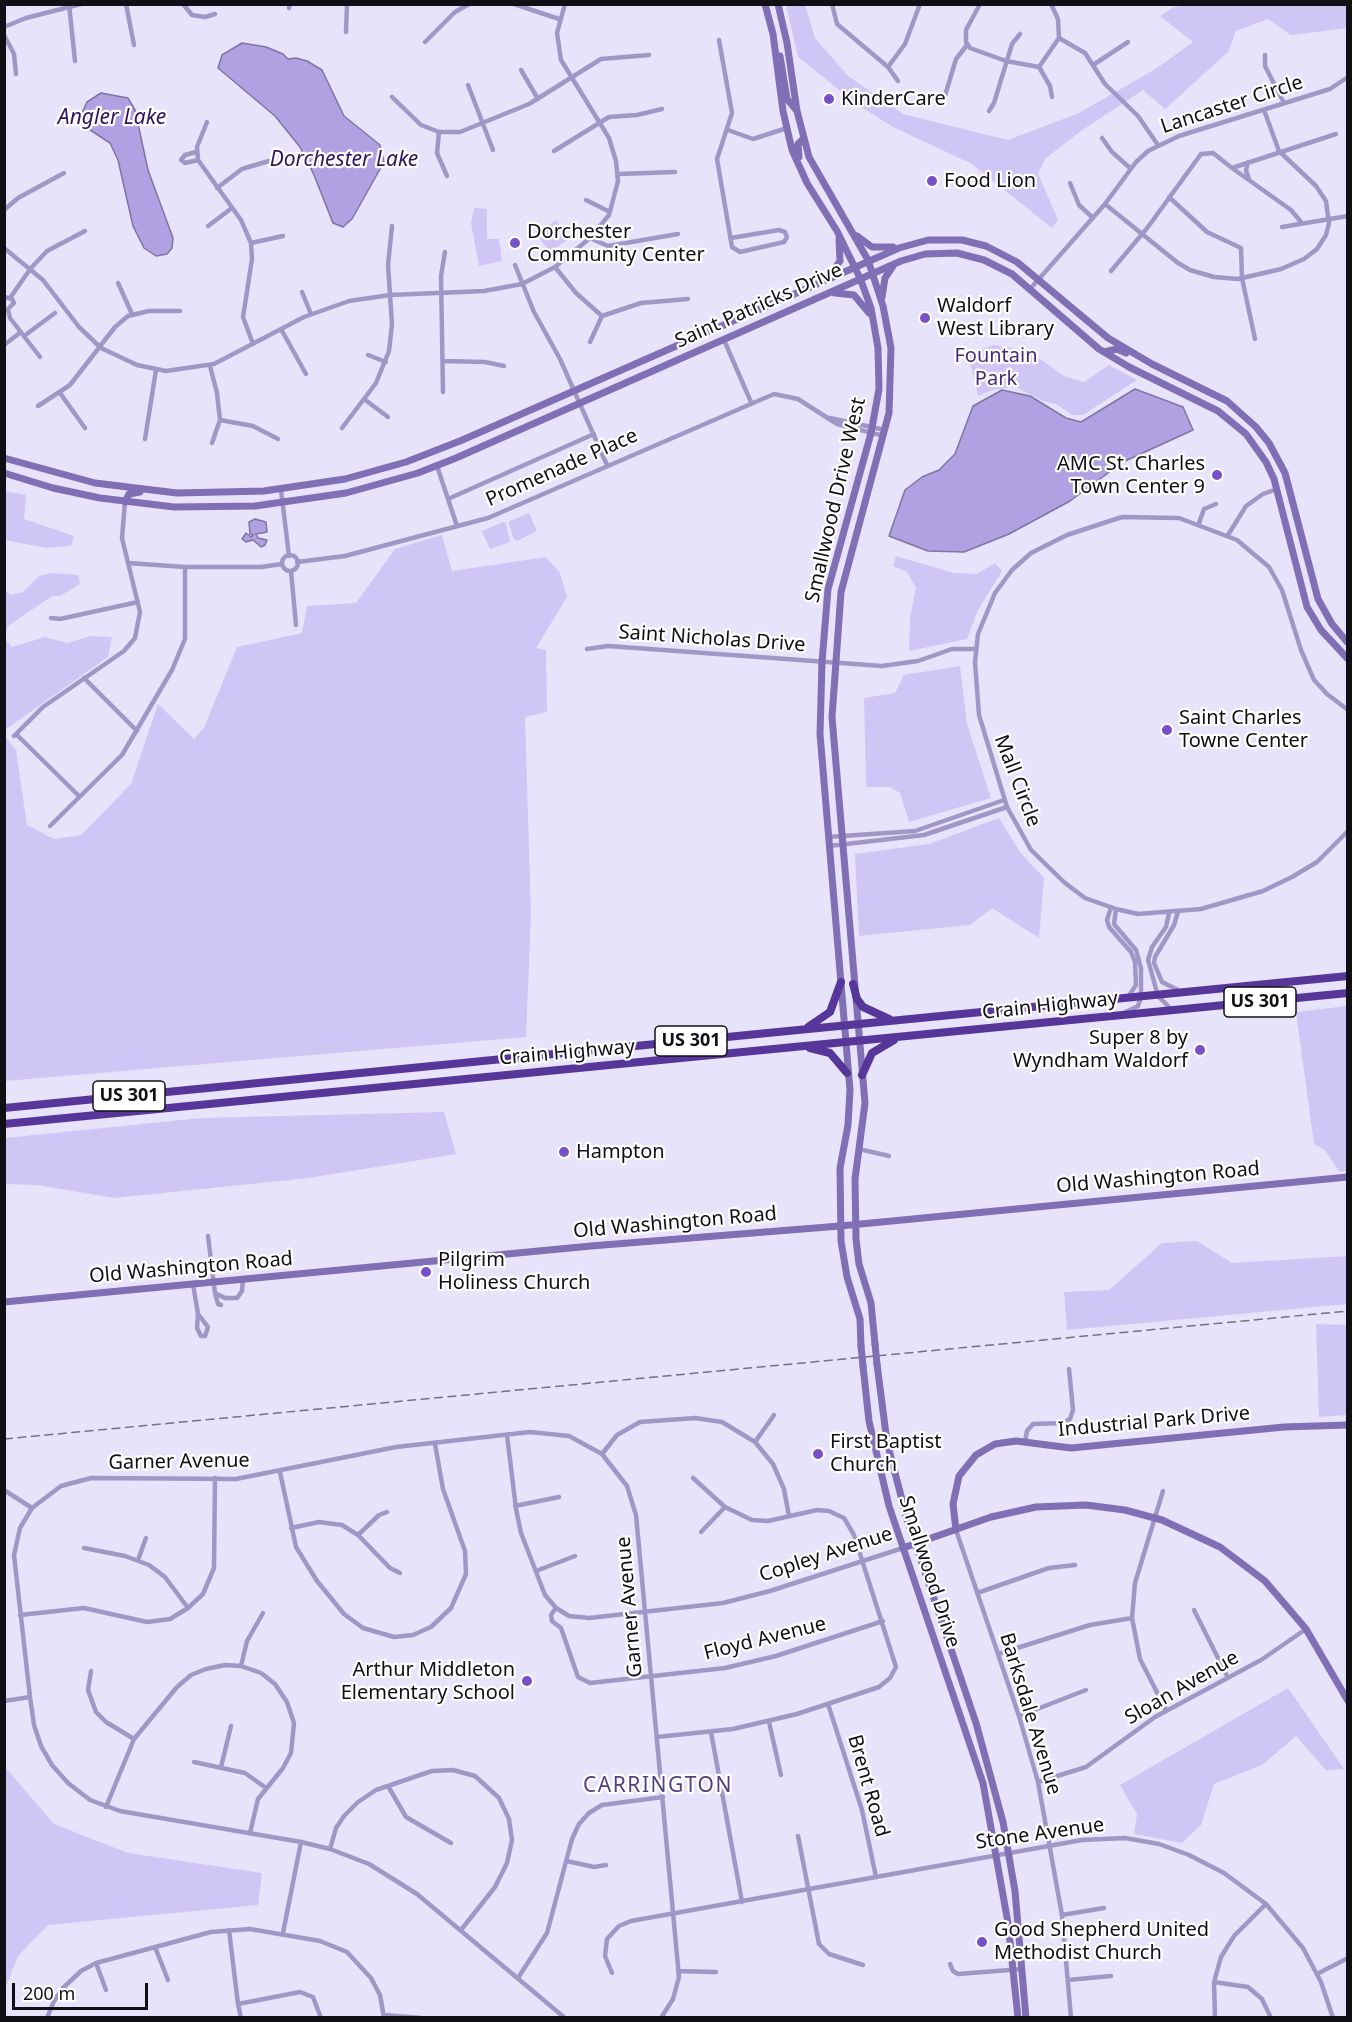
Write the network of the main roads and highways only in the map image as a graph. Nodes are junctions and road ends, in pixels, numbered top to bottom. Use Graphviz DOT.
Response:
graph roads {
  1 [pos="765,4"];
  2 [pos="778,4"];
  3 [pos="768,14"];
  4 [pos="797,111"];
  5 [pos="804,138"];
  6 [pos="813,191"];
  7 [pos="837,231"];
  8 [pos="852,231"];
  9 [pos="899,248"];
  10 [pos="868,260"];
  11 [pos="900,261"];
  12 [pos="855,266"];
  13 [pos="873,273"];
  14 [pos="827,278"];
  15 [pos="860,278"];
  16 [pos="829,293"];
  17 [pos="881,300"];
  18 [pos="873,318"];
  19 [pos="1104,352"];
  20 [pos="1152,364"];
  21 [pos="4,459"];
  22 [pos="4,473"];
  23 [pos="161,492"];
  24 [pos="125,502"];
  25 [pos="1347,643"];
  26 [pos="1347,659"];
  27 [pos="1347,976"];
  28 [pos="841,982"];
  29 [pos="853,984"];
  30 [pos="1347,993"];
  31 [pos="892,1021"];
  32 [pos="856,1024"];
  33 [pos="844,1025"];
  34 [pos="804,1029"];
  35 [pos="902,1036"];
  36 [pos="858,1041"];
  37 [pos="845,1042"];
  38 [pos="789,1046"];
  39 [pos="364,1073"];
  40 [pos="847,1073"];
  41 [pos="862,1075"];
  42 [pos="364,1088"];
  43 [pos="162,1093"];
  44 [pos="4,1108"];
  45 [pos="160,1109"];
  46 [pos="4,1124"];
  47 [pos="1347,1177"];
  48 [pos="855,1224"];
  49 [pos="840,1226"];
  50 [pos="4,1302"];
  51 [pos="1347,1425"];
  52 [pos="956,1530"];
  53 [pos="914,1544"];
  54 [pos="903,1548"];
  55 [pos="1347,1701"];
  56 [pos="1018,1969"];
  57 [pos="1017,2018"];
  58 [pos="1026,2018"];
  1 -- 3 [label="main road, Smallwood Drive West"];
  2 -- 4 [label="main road, Smallwood Drive West"];
  3 -- 4 [label="main road"];
  3 -- 6 [label="main road, Smallwood Drive West"];
  4 -- 5 [label="main road, Smallwood Drive West"];
  5 -- 6 [label="main road"];
  5 -- 8 [label="main road, Smallwood Drive West"];
  6 -- 7 [label="main road, Smallwood Drive West"];
  7 -- 12 [label="main road, Smallwood Drive West"];
  7 -- 14 [label="main road"];
  8 -- 9 [label="main road"];
  8 -- 10 [label="main road, Smallwood Drive West"];
  9 -- 10 [label="main road, Saint Patricks Drive"];
  9 -- 20 [label="main road, Saint Patricks Drive"];
  10 -- 12 [label="main road, Saint Patricks Drive"];
  10 -- 13 [label="main road, Smallwood Drive West"];
  11 -- 13 [label="main road, Saint Patricks Drive"];
  11 -- 17 [label="main road"];
  11 -- 19 [label="main road, Saint Patricks Drive"];
  12 -- 14 [label="main road, Saint Patricks Drive"];
  12 -- 15 [label="main road, Smallwood Drive West"];
  13 -- 15 [label="main road, Saint Patricks Drive"];
  13 -- 17 [label="main road, Smallwood Drive West"];
  14 -- 23 [label="main road, Saint Patricks Drive"];
  15 -- 16 [label="main road, Saint Patricks Drive"];
  15 -- 18 [label="main road, Smallwood Drive West"];
  16 -- 18 [label="main road"];
  16 -- 24 [label="main road, Saint Patricks Drive"];
  17 -- 29 [label="main road, Smallwood Drive West"];
  18 -- 28 [label="main road, Smallwood Drive West"];
  19 -- 20 [label="main road"];
  19 -- 26 [label="main road, Saint Patricks Drive"];
  20 -- 25 [label="main road, Saint Patricks Drive"];
  21 -- 23 [label="main road, Saint Patricks Drive"];
  22 -- 24 [label="main road, Saint Patricks Drive"];
  23 -- 24 [label="main road"];
  27 -- 31 [label="highway, Crain Highway / US 301"];
  28 -- 33 [label="main road, Smallwood Drive West"];
  28 -- 34 [label="highway"];
  29 -- 31 [label="highway"];
  29 -- 32 [label="main road, Smallwood Drive West"];
  30 -- 35 [label="highway, Crain Highway / US 301"];
  31 -- 32 [label="highway, Crain Highway / US 301"];
  32 -- 33 [label="highway, Crain Highway / US 301"];
  32 -- 36 [label="main road, Smallwood Drive"];
  33 -- 34 [label="highway, Crain Highway / US 301"];
  33 -- 37 [label="main road, Smallwood Drive"];
  34 -- 39 [label="highway, Crain Highway / US 301"];
  35 -- 36 [label="highway, Crain Highway / US 301"];
  35 -- 41 [label="highway"];
  36 -- 37 [label="highway, Crain Highway / US 301"];
  36 -- 41 [label="main road, Smallwood Drive"];
  37 -- 38 [label="highway, Crain Highway / US 301"];
  37 -- 40 [label="main road, Smallwood Drive"];
  38 -- 40 [label="highway"];
  38 -- 42 [label="highway, Crain Highway / US 301"];
  39 -- 42 [label="highway"];
  39 -- 43 [label="highway, Crain Highway / US 301"];
  40 -- 49 [label="main road, Smallwood Drive"];
  41 -- 48 [label="main road, Smallwood Drive"];
  42 -- 45 [label="highway, Crain Highway / US 301"];
  43 -- 44 [label="highway, Crain Highway / US 301"];
  43 -- 45 [label="highway"];
  45 -- 46 [label="highway, Crain Highway / US 301"];
  47 -- 48 [label="main road, Old Washington Road"];
  48 -- 49 [label="main road, Old Washington Road"];
  48 -- 53 [label="main road, Smallwood Drive, bridge"];
  49 -- 50 [label="main road, Old Washington Road"];
  49 -- 54 [label="main road, Smallwood Drive, bridge"];
  51 -- 52 [label="main road, Industrial Park Drive"];
  52 -- 53 [label="main road, Copley Avenue"];
  52 -- 55 [label="main road, Copley Avenue"];
  53 -- 54 [label="main road, Copley Avenue"];
  53 -- 56 [label="main road, Smallwood Drive"];
  54 -- 56 [label="main road, Smallwood Drive"];
  56 -- 57 [label="main road, Smallwood Drive"];
  56 -- 58 [label="main road, Smallwood Drive"];
}
